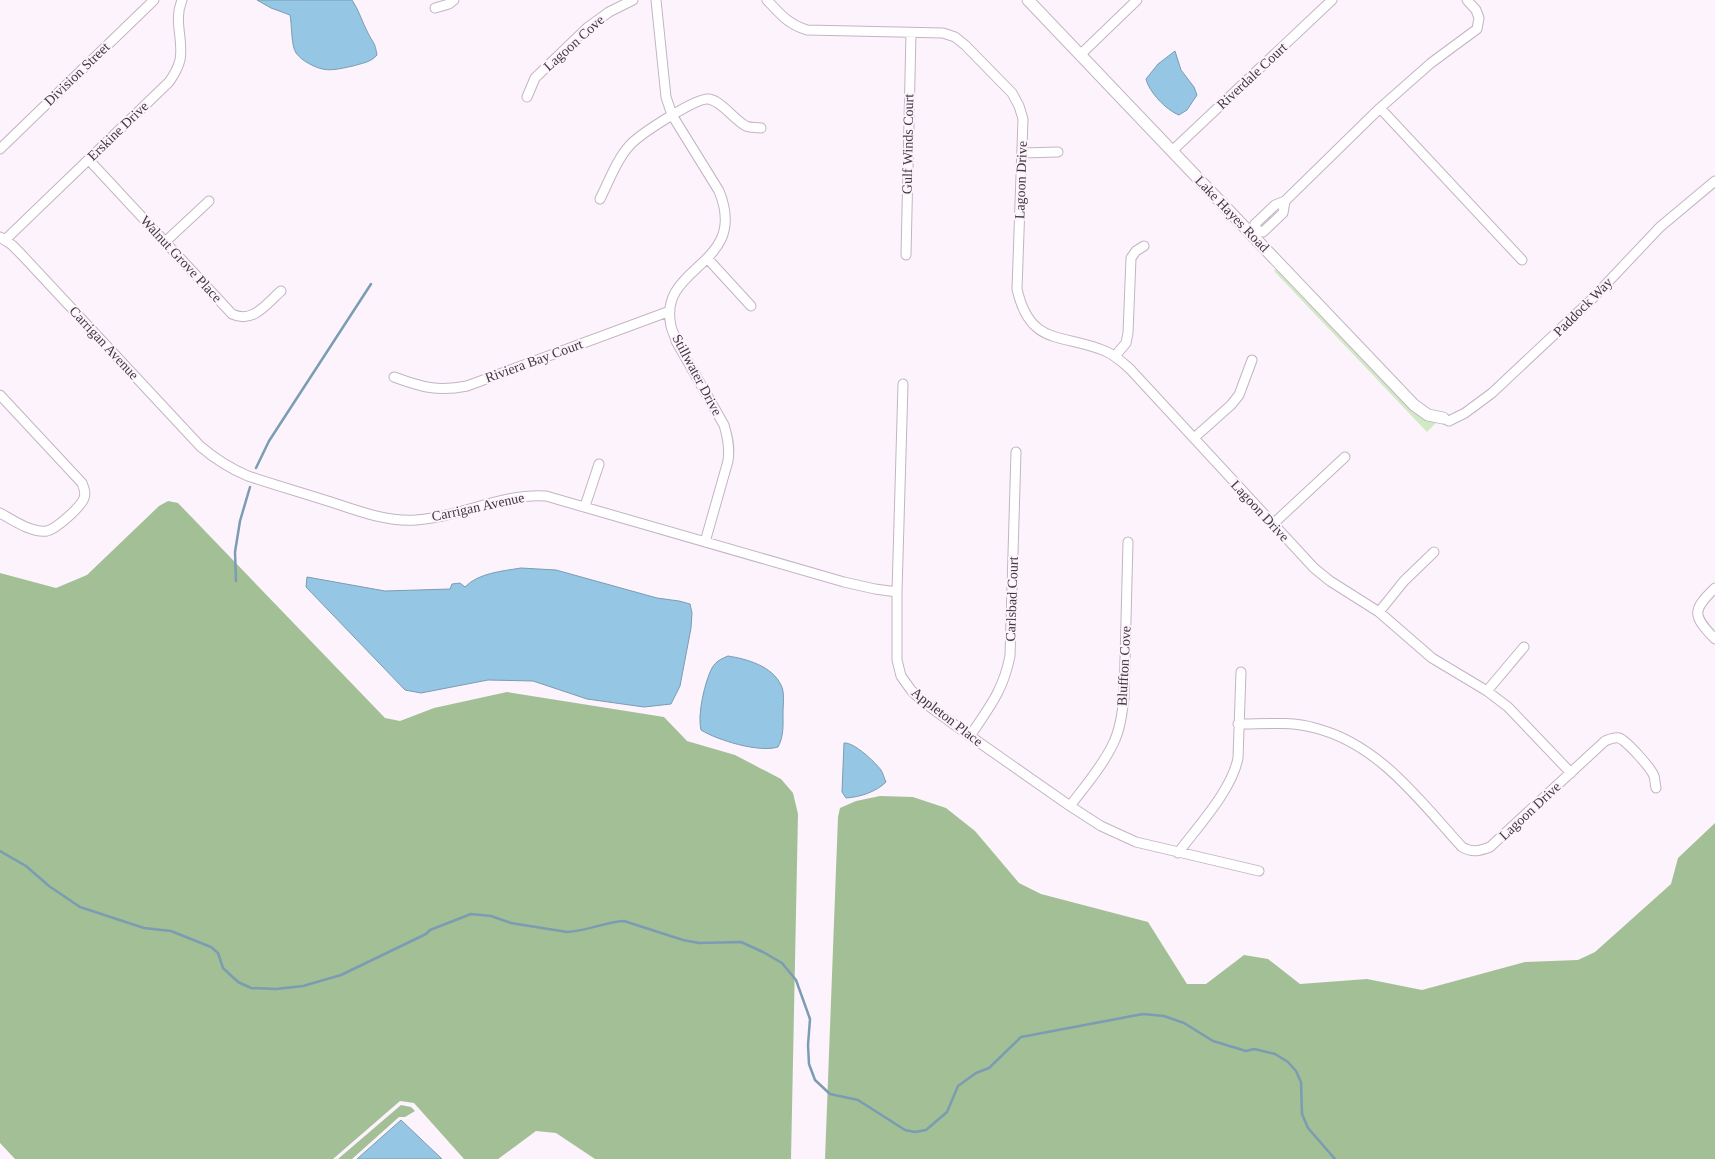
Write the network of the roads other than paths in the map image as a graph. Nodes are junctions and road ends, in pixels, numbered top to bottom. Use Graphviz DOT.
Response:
graph roads {
  1 [pos="154,0"];
  2 [pos="182,0"];
  3 [pos="454,0"];
  4 [pos="633,0"];
  5 [pos="656,0"];
  6 [pos="767,0"];
  7 [pos="1028,0"];
  8 [pos="1138,0"];
  9 [pos="1332,0"];
  10 [pos="1467,0"];
  11 [pos="435,8"];
  12 [pos="911,32"];
  13 [pos="1080,55"];
  14 [pos="527,97"];
  15 [pos="1380,108"];
  16 [pos="672,115"];
  17 [pos="761,128"];
  18 [pos="0,148"];
  19 [pos="1172,151"];
  20 [pos="1058,152"];
  21 [pos="1022,153"];
  22 [pos="89,160"];
  23 [pos="1715,181"];
  24 [pos="600,199"];
  25 [pos="209,201"];
  26 [pos="1254,233"];
  27 [pos="3,238"];
  28 [pos="165,242"];
  29 [pos="1144,246"];
  30 [pos="906,255"];
  31 [pos="707,258"];
  32 [pos="1522,260"];
  33 [pos="281,291"];
  34 [pos="751,306"];
  35 [pos="670,311"];
  36 [pos="1115,356"];
  37 [pos="1252,360"];
  38 [pos="394,377"];
  39 [pos="904,384"];
  40 [pos="0,395"];
  41 [pos="1443,418"];
  42 [pos="1194,438"];
  43 [pos="1016,452"];
  44 [pos="1345,457"];
  45 [pos="599,464"];
  46 [pos="586,506"];
  47 [pos="0,513"];
  48 [pos="1273,524"];
  49 [pos="705,542"];
  50 [pos="1128,542"];
  51 [pos="1434,552"];
  52 [pos="1715,588"];
  53 [pos="897,592"];
  54 [pos="1380,612"];
  55 [pos="1715,639"];
  56 [pos="1524,647"];
  57 [pos="1241,672"];
  58 [pos="1487,691"];
  59 [pos="1238,724"];
  60 [pos="970,736"];
  61 [pos="1571,773"];
  62 [pos="1656,788"];
  63 [pos="1070,806"];
  64 [pos="1178,853"];
  65 [pos="1259,871"];
  1 -- 18 [label="street, Division Street"];
  2 -- 22 [label="street, Erskine Drive"];
  3 -- 11 [label="street"];
  4 -- 14 [label="street, Lagoon Cove"];
  5 -- 16 [label="street, Stillwater Drive"];
  6 -- 12 [label="street, Lagoon Drive"];
  7 -- 13 [label="street, Lake Hayes Road"];
  8 -- 13 [label="street"];
  9 -- 19 [label="street, Riverdale Court"];
  10 -- 15 [label="street"];
  12 -- 21 [label="street, Lagoon Drive"];
  12 -- 30 [label="street, Gulf Winds Court"];
  13 -- 19 [label="street, Lake Hayes Road"];
  15 -- 26 [label="street"];
  15 -- 32 [label="street"];
  16 -- 17 [label="street"];
  16 -- 24 [label="street"];
  16 -- 31 [label="street, Stillwater Drive"];
  19 -- 26 [label="street, Lake Hayes Road"];
  20 -- 21 [label="street"];
  21 -- 36 [label="street, Lagoon Drive"];
  22 -- 27 [label="street, Erskine Drive"];
  22 -- 28 [label="street, Walnut Grove Place"];
  23 -- 41 [label="street, Paddock Way"];
  25 -- 28 [label="street"];
  26 -- 41 [label="street, Lake Hayes Road"];
  27 -- 46 [label="street, Carrigan Avenue"];
  28 -- 33 [label="street, Walnut Grove Place"];
  29 -- 36 [label="street"];
  31 -- 34 [label="street"];
  31 -- 35 [label="street, Stillwater Drive"];
  35 -- 38 [label="street, Riviera Bay Court"];
  35 -- 49 [label="street, Stillwater Drive"];
  36 -- 42 [label="street, Lagoon Drive"];
  37 -- 42 [label="street"];
  39 -- 53 [label="street, Appleton Place"];
  40 -- 47 [label="street"];
  42 -- 48 [label="street, Lagoon Drive"];
  43 -- 60 [label="street, Carlsbad Court"];
  44 -- 48 [label="street"];
  45 -- 46 [label="street"];
  46 -- 49 [label="street, Carrigan Avenue"];
  48 -- 54 [label="street, Lagoon Drive"];
  49 -- 53 [label="street, Carrigan Avenue"];
  50 -- 63 [label="street, Bluffton Cove"];
  51 -- 54 [label="street"];
  52 -- 55 [label="street"];
  53 -- 60 [label="street, Appleton Place"];
  54 -- 58 [label="street, Lagoon Drive"];
  56 -- 58 [label="street"];
  57 -- 59 [label="street"];
  58 -- 61 [label="street, Lagoon Drive"];
  59 -- 61 [label="street, Lagoon Drive"];
  59 -- 64 [label="street"];
  60 -- 63 [label="street, Appleton Place"];
  61 -- 62 [label="street"];
  63 -- 64 [label="street, Appleton Place"];
  64 -- 65 [label="street, Appleton Place"];
}
